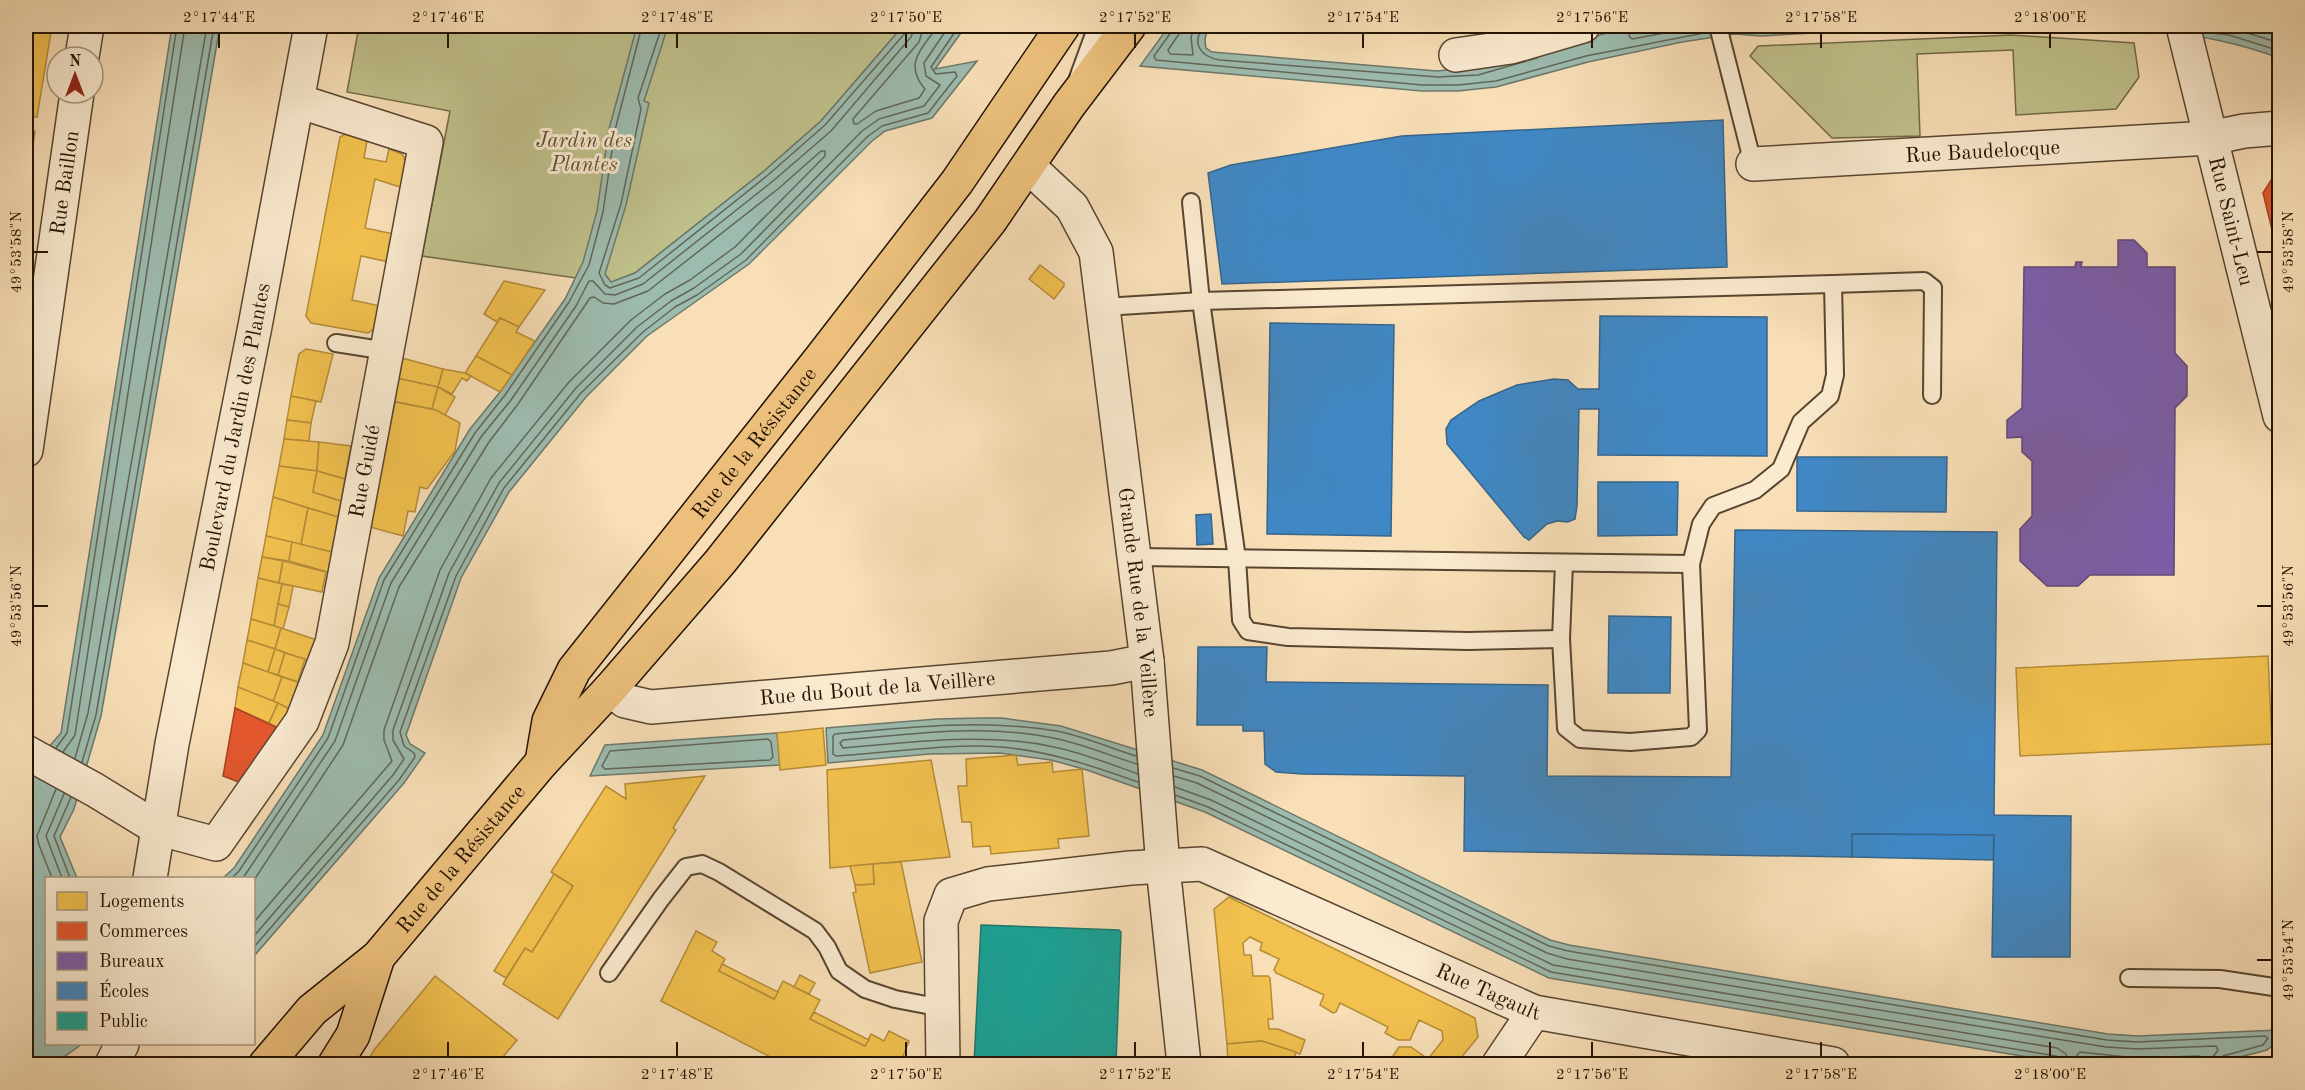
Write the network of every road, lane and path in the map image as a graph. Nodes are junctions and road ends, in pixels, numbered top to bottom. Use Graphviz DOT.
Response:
graph roads {
  1 [pos="87,26"];
  2 [pos="311,26"];
  3 [pos="1063,26"];
  4 [pos="1097,26"];
  5 [pos="1129,26"];
  6 [pos="1583,26"];
  7 [pos="1719,31"];
  8 [pos="2184,33"];
  9 [pos="84,45"];
  10 [pos="1456,55"];
  11 [pos="298,101"];
  12 [pos="74,105"];
  13 [pos="1069,105"];
  14 [pos="2280,128"];
  15 [pos="2210,138"];
  16 [pos="1754,164"];
  17 [pos="1028,166"];
  18 [pos="1191,202"];
  19 [pos="37,278"];
  20 [pos="1833,284"];
  21 [pos="1201,301"];
  22 [pos="1104,307"];
  23 [pos="336,342"];
  24 [pos="387,351"];
  25 [pos="1932,395"];
  26 [pos="2280,416"];
  27 [pos="26,450"];
  28 [pos="1136,557"];
  29 [pos="1237,559"];
  30 [pos="1564,563"];
  31 [pos="1691,564"];
  32 [pos="1562,639"];
  33 [pos="1148,661"];
  34 [pos="610,689"];
  35 [pos="26,752"];
  36 [pos="542,762"];
  37 [pos="157,828"];
  38 [pos="1163,867"];
  39 [pos="150,877"];
  40 [pos="378,957"];
  41 [pos="609,973"];
  42 [pos="2129,978"];
  43 [pos="2280,988"];
  44 [pos="942,1008"];
  45 [pos="1534,1012"];
  46 [pos="1773,1059"];
  47 [pos="266,1065"];
  48 [pos="335,1065"];
  49 [pos="944,1065"];
  50 [pos="1184,1065"];
  51 [pos="1499,1065"];
  52 [pos="1833,1065"];
  1 -- 9 [label="street"];
  2 -- 11 [label="street, Boulevard du Jardin des Plantes"];
  3 -- 36 [label="main road, Rue de la Résistance"];
  4 -- 13 [label="lane"];
  5 -- 13 [label="main road, Rue de la Résistance"];
  6 -- 10 [label="street"];
  7 -- 16 [label="lane"];
  8 -- 15 [label="street, Rue Saint-Leu"];
  11 -- 24 [label="street, Rue Guidé"];
  11 -- 37 [label="street, Boulevard du Jardin des Plantes"];
  12 -- 19 [label="street, Rue Baillon"];
  13 -- 17 [label="main road, Rue de la Résistance"];
  14 -- 15 [label="street, Rue Baudelocque"];
  15 -- 16 [label="street, Rue Baudelocque"];
  15 -- 26 [label="street, Rue Saint-Leu"];
  17 -- 22 [label="street, Grande Rue de la Veillère"];
  17 -- 34 [label="main road, Rue de la Résistance"];
  18 -- 21 [label="lane"];
  19 -- 27 [label="street, Rue Baillon"];
  20 -- 21 [label="lane"];
  20 -- 25 [label="lane"];
  20 -- 31 [label="lane"];
  21 -- 22 [label="lane"];
  21 -- 29 [label="lane"];
  22 -- 28 [label="street, Grande Rue de la Veillère"];
  23 -- 24 [label="lane"];
  24 -- 37 [label="street, Rue Guidé"];
  28 -- 29 [label="lane"];
  28 -- 33 [label="street, Grande Rue de la Veillère"];
  29 -- 30 [label="lane"];
  29 -- 32 [label="lane"];
  30 -- 31 [label="lane"];
  30 -- 32 [label="lane"];
  31 -- 32 [label="lane"];
  33 -- 34 [label="street, Rue du Bout de la Veillère"];
  33 -- 38 [label="street, Grande Rue de la Veillère"];
  34 -- 36 [label="main road, Rue de la Résistance"];
  35 -- 37 [label="street"];
  36 -- 40 [label="main road, Rue de la Résistance"];
  37 -- 39 [label="street, Boulevard du Jardin des Plantes"];
  38 -- 44 [label="street, Rue Tagault"];
  38 -- 45 [label="street, Rue Tagault"];
  38 -- 50 [label="street, Grande Rue de la Veillère"];
  40 -- 47 [label="main road, Rue de la Résistance"];
  40 -- 48 [label="main road, Rue de la Résistance"];
  41 -- 44 [label="lane"];
  42 -- 43 [label="lane"];
  44 -- 49 [label="street"];
  45 -- 46 [label="street, Rue Tagault"];
  45 -- 51 [label="street"];
  46 -- 52 [label="street, Rue Tagault"];
}
